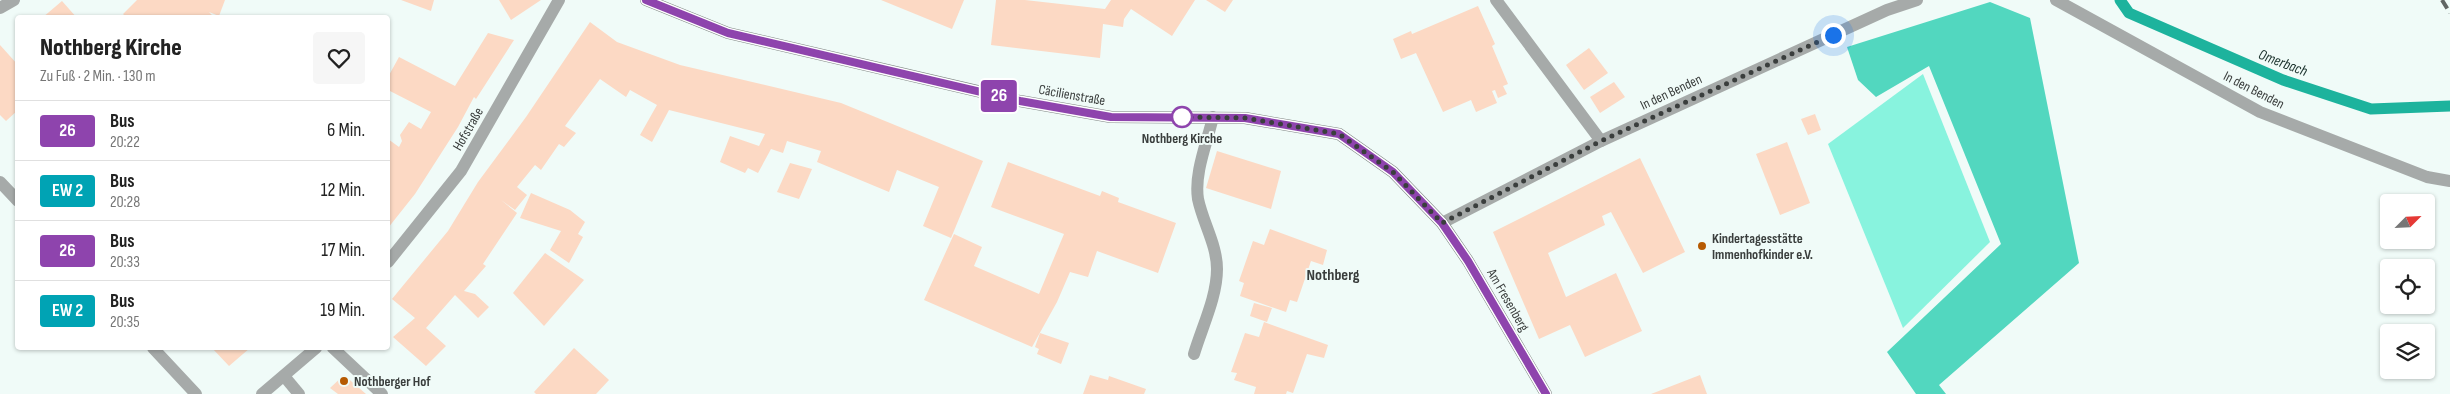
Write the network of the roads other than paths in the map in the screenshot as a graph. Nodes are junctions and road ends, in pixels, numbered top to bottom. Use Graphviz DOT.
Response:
graph roads {
  1 [pos="14,0"];
  2 [pos="560,0"];
  3 [pos="646,0"];
  4 [pos="1496,0"];
  5 [pos="1917,0"];
  6 [pos="2056,0"];
  7 [pos="0,8"];
  8 [pos="1214,117"];
  9 [pos="1601,141"];
  10 [pos="2450,181"];
  11 [pos="0,182"];
  12 [pos="15,198"];
  13 [pos="1442,223"];
  14 [pos="390,260"];
  15 [pos="155,350"];
  16 [pos="314,350"];
  17 [pos="335,350"];
  18 [pos="1194,354"];
  19 [pos="284,376"];
  20 [pos="196,394"];
  21 [pos="262,394"];
  22 [pos="299,394"];
  23 [pos="382,394"];
  24 [pos="1546,394"];
  1 -- 7 [label="street"];
  2 -- 14 [label="street, Hofstraße"];
  3 -- 8 [label="street, Cäcilienstraße"];
  4 -- 9 [label="street"];
  5 -- 9 [label="street, In den Benden"];
  6 -- 10 [label="street, In den Benden"];
  8 -- 13 [label="street, Cäcilienstraße"];
  8 -- 18 [label="street"];
  9 -- 13 [label="street, In den Benden"];
  11 -- 12 [label="street"];
  13 -- 24 [label="street, Am Fresenberg"];
  15 -- 20 [label="street"];
  16 -- 19 [label="street"];
  17 -- 23 [label="street"];
  19 -- 21 [label="street"];
  19 -- 22 [label="street"];
}
